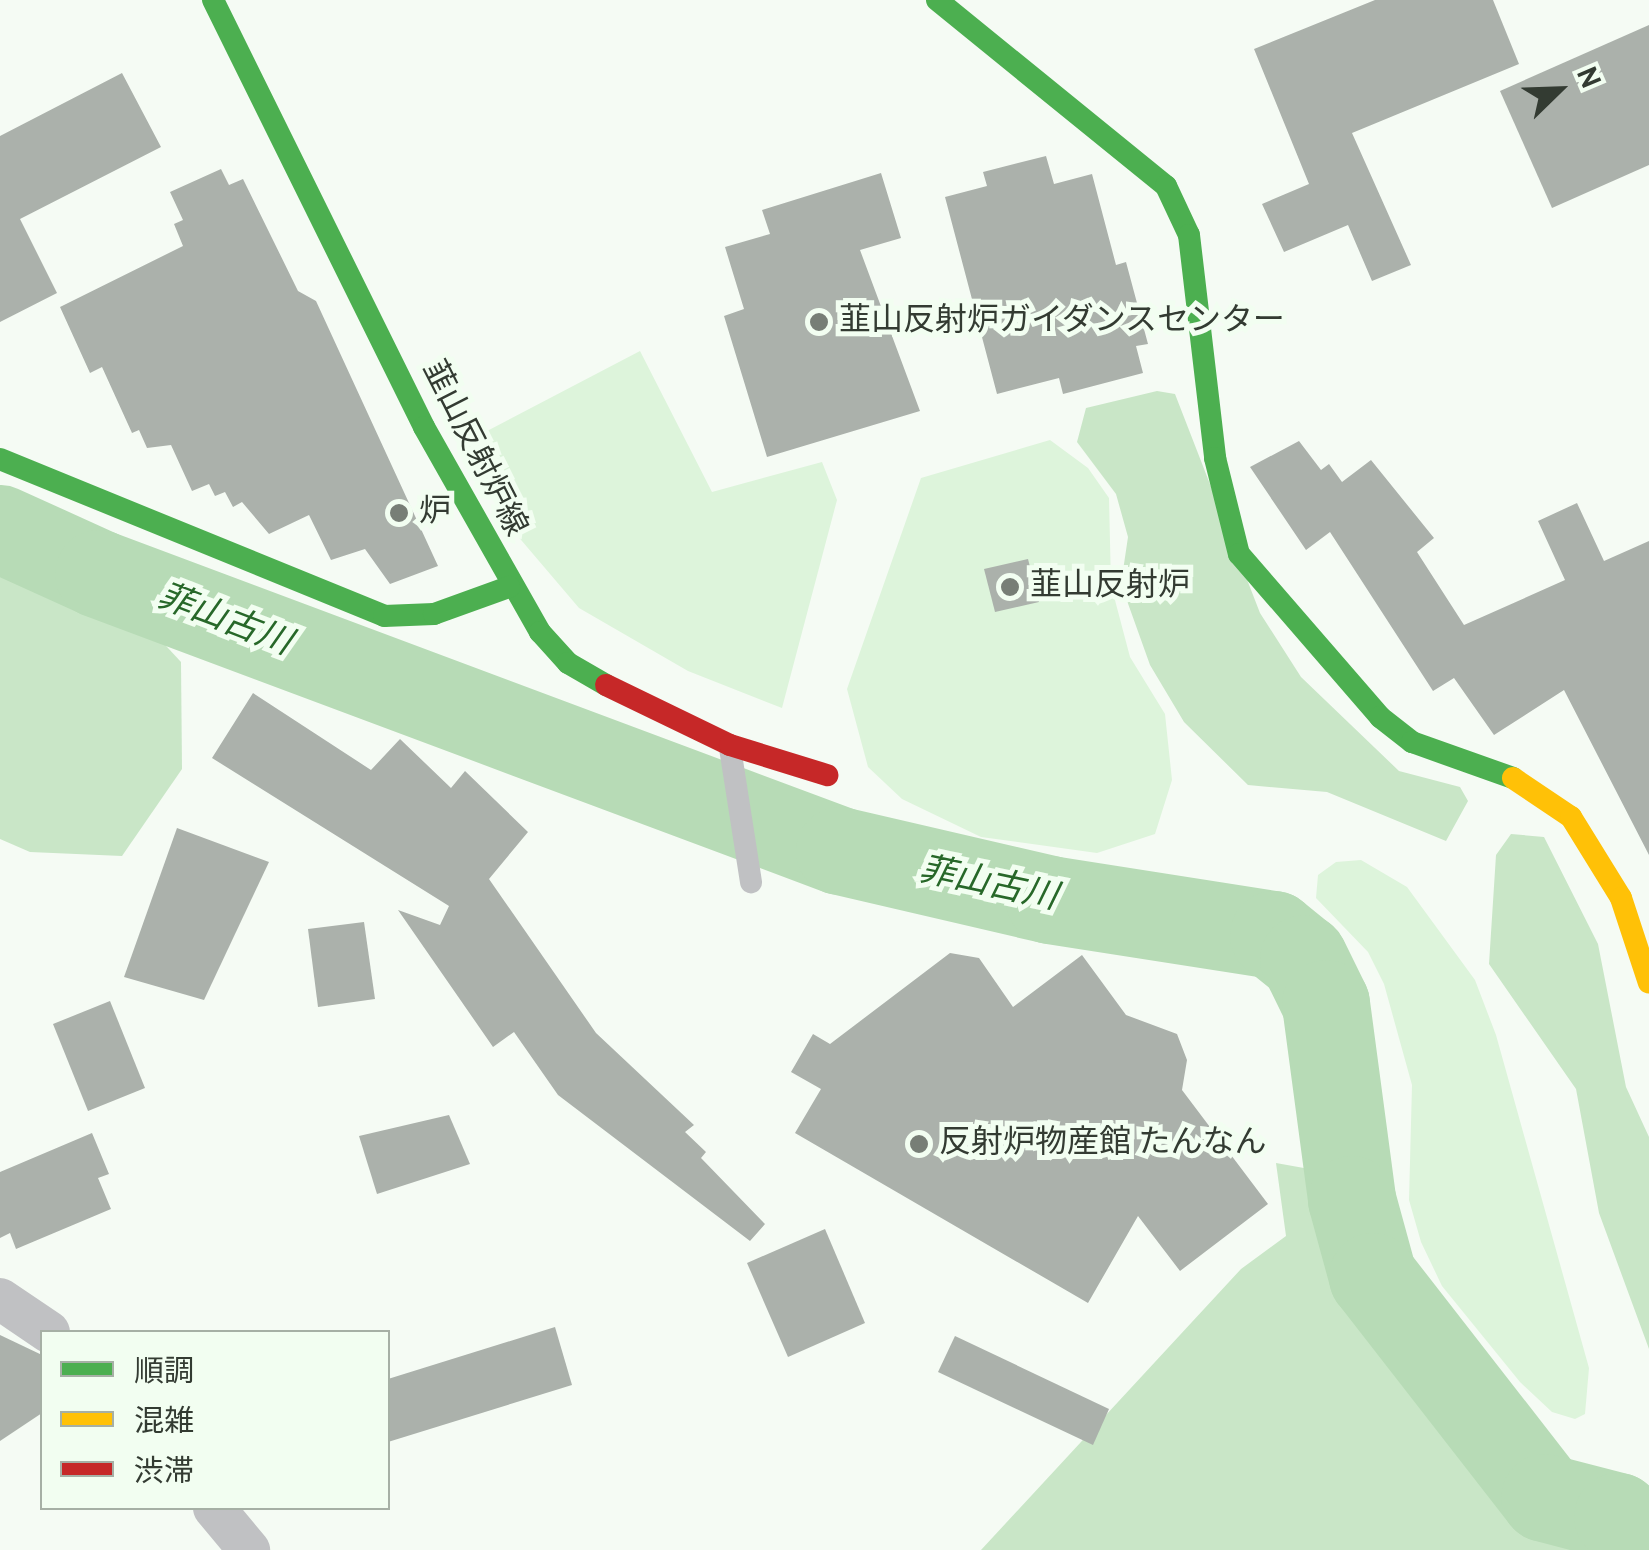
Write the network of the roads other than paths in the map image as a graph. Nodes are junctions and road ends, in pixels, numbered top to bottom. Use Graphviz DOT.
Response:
graph roads {
  1 [pos="212,0"];
  2 [pos="938,0"];
  3 [pos="4,454"];
  4 [pos="509,587"];
  5 [pos="730,745"];
  6 [pos="827,775"];
  7 [pos="751,882"];
  8 [pos="1649,982"];
  9 [pos="0,1299"];
  10 [pos="46,1330"];
  11 [pos="216,1510"];
  12 [pos="249,1550"];
  1 -- 4 [label="street, 韮山反射炉線"];
  2 -- 8 [label="street"];
  3 -- 4 [label="street"];
  4 -- 5 [label="street, 韮山反射炉線"];
  5 -- 6 [label="street, 韮山反射炉線"];
  5 -- 7 [label="lane"];
  9 -- 10 [label="street"];
  11 -- 12 [label="street"];
}
